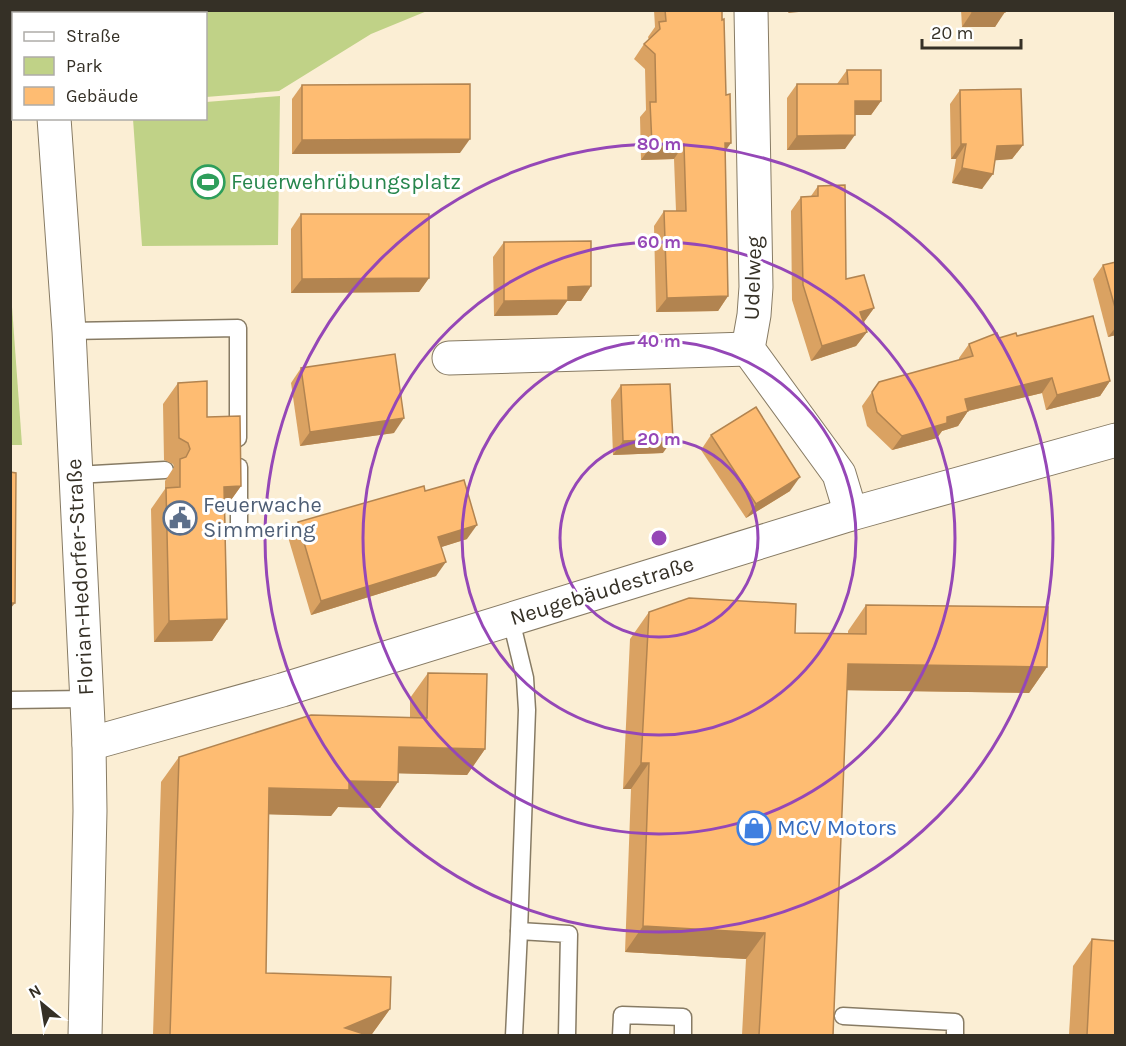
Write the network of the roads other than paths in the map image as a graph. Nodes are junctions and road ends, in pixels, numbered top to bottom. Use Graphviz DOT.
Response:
graph roads {
  1 [pos="751,10"];
  2 [pos="54,120"];
  3 [pos="69,331"];
  4 [pos="748,349"];
  5 [pos="450,358"];
  6 [pos="1116,440"];
  7 [pos="165,470"];
  8 [pos="76,475"];
  9 [pos="851,514"];
  10 [pos="239,529"];
  11 [pos="511,620"];
  12 [pos="86,699"];
  13 [pos="10,700"];
  14 [pos="89,744"];
  15 [pos="519,930"];
  16 [pos="843,1016"];
  17 [pos="85,1035"];
  18 [pos="514,1035"];
  19 [pos="567,1035"];
  20 [pos="621,1035"];
  21 [pos="683,1035"];
  22 [pos="955,1035"];
  1 -- 4 [label="street, Udelweg"];
  2 -- 3 [label="street, Florian-Hedorfer-Straße"];
  3 -- 8 [label="street, Florian-Hedorfer-Straße"];
  3 -- 10 [label="lane"];
  4 -- 5 [label="street"];
  4 -- 9 [label="street, Udelweg"];
  6 -- 9 [label="street, Neugebäudestraße"];
  7 -- 8 [label="lane"];
  8 -- 12 [label="street, Florian-Hedorfer-Straße"];
  9 -- 11 [label="street, Neugebäudestraße"];
  11 -- 14 [label="street, Neugebäudestraße"];
  11 -- 15 [label="lane"];
  12 -- 13 [label="lane"];
  12 -- 14 [label="street, Florian-Hedorfer-Straße"];
  14 -- 17 [label="street, Florian-Hedorfer-Straße"];
  15 -- 18 [label="lane"];
  15 -- 19 [label="lane"];
  16 -- 22 [label="lane"];
  20 -- 21 [label="lane"];
}
